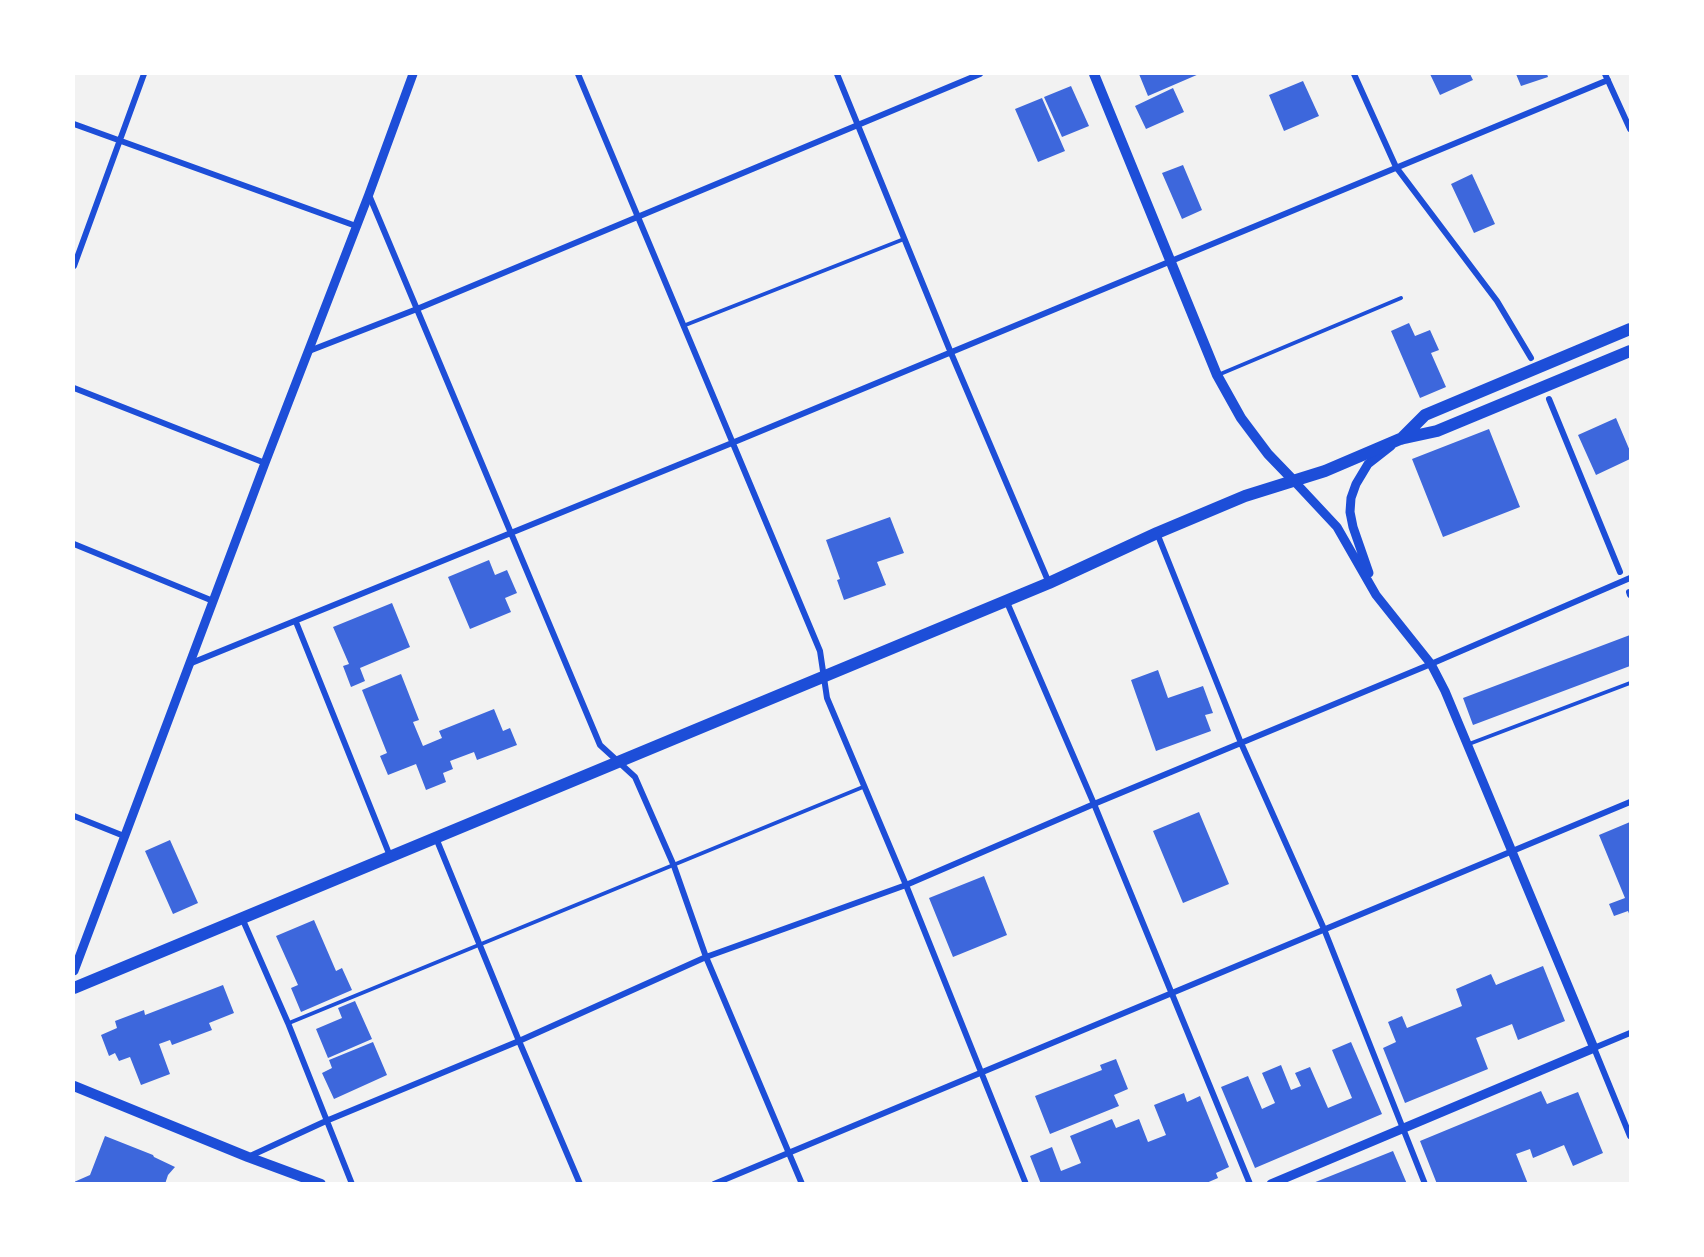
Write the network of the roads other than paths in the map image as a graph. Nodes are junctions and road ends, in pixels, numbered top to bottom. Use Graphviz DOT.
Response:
graph roads {
  1 [pos="144,74"];
  2 [pos="414,74"];
  3 [pos="578,74"];
  4 [pos="837,74"];
  5 [pos="980,74"];
  6 [pos="1094,74"];
  7 [pos="1354,74"];
  8 [pos="1606,77"];
  9 [pos="74,123"];
  10 [pos="858,124"];
  11 [pos="1630,129"];
  12 [pos="120,141"];
  13 [pos="1396,167"];
  14 [pos="369,194"];
  15 [pos="637,216"];
  16 [pos="356,226"];
  17 [pos="905,239"];
  18 [pos="1171,262"];
  19 [pos="74,266"];
  20 [pos="1401,298"];
  21 [pos="417,309"];
  22 [pos="683,326"];
  23 [pos="1630,329"];
  24 [pos="309,351"];
  25 [pos="1630,351"];
  26 [pos="951,353"];
  27 [pos="1531,358"];
  28 [pos="1217,375"];
  29 [pos="74,388"];
  30 [pos="1548,399"];
  31 [pos="1398,440"];
  32 [pos="732,443"];
  33 [pos="264,462"];
  34 [pos="1294,481"];
  35 [pos="511,533"];
  36 [pos="1157,533"];
  37 [pos="74,544"];
  38 [pos="1620,572"];
  39 [pos="1630,578"];
  40 [pos="1049,583"];
  41 [pos="1376,595"];
  42 [pos="1006,600"];
  43 [pos="213,601"];
  44 [pos="296,622"];
  45 [pos="189,664"];
  46 [pos="1431,664"];
  47 [pos="824,676"];
  48 [pos="1630,683"];
  49 [pos="1241,743"];
  50 [pos="1467,745"];
  51 [pos="618,761"];
  52 [pos="863,787"];
  53 [pos="1630,802"];
  54 [pos="1094,804"];
  55 [pos="74,816"];
  56 [pos="124,836"];
  57 [pos="436,837"];
  58 [pos="1512,851"];
  59 [pos="390,856"];
  60 [pos="674,866"];
  61 [pos="906,885"];
  62 [pos="242,918"];
  63 [pos="1324,929"];
  64 [pos="481,945"];
  65 [pos="706,957"];
  66 [pos="74,971"];
  67 [pos="74,988"];
  68 [pos="1172,993"];
  69 [pos="288,1023"];
  70 [pos="1630,1033"];
  71 [pos="519,1041"];
  72 [pos="1594,1048"];
  73 [pos="981,1072"];
  74 [pos="74,1086"];
  75 [pos="326,1121"];
  76 [pos="1402,1128"];
  77 [pos="1630,1136"];
  78 [pos="789,1152"];
  79 [pos="248,1157"];
  80 [pos="321,1184"];
  81 [pos="352,1184"];
  82 [pos="580,1184"];
  83 [pos="714,1184"];
  84 [pos="802,1184"];
  85 [pos="1026,1184"];
  86 [pos="1250,1184"];
  87 [pos="1271,1184"];
  88 [pos="1425,1184"];
  1 -- 12 [label="street"];
  2 -- 14 [label="street"];
  3 -- 15 [label="street"];
  4 -- 10 [label="street"];
  5 -- 10 [label="street"];
  6 -- 18 [label="main road"];
  7 -- 13 [label="street"];
  8 -- 11 [label="street"];
  8 -- 13 [label="street"];
  9 -- 12 [label="street"];
  10 -- 15 [label="street"];
  10 -- 17 [label="street"];
  12 -- 16 [label="street"];
  12 -- 19 [label="street"];
  13 -- 18 [label="street"];
  13 -- 27 [label="street"];
  14 -- 16 [label="street"];
  14 -- 21 [label="street"];
  15 -- 21 [label="street"];
  15 -- 22 [label="street"];
  16 -- 24 [label="street"];
  17 -- 22 [label="lane"];
  17 -- 26 [label="street"];
  18 -- 26 [label="street"];
  18 -- 28 [label="main road"];
  20 -- 28 [label="lane"];
  21 -- 24 [label="street"];
  21 -- 35 [label="street"];
  22 -- 32 [label="street"];
  23 -- 31 [label="main road"];
  24 -- 33 [label="street"];
  25 -- 31 [label="main road"];
  26 -- 32 [label="street"];
  26 -- 40 [label="street"];
  28 -- 34 [label="main road"];
  29 -- 33 [label="street"];
  30 -- 38 [label="street"];
  31 -- 34 [label="main road"];
  31 -- 41 [label="street"];
  32 -- 35 [label="street"];
  32 -- 47 [label="street"];
  33 -- 43 [label="street"];
  34 -- 36 [label="main road"];
  34 -- 41 [label="street"];
  35 -- 44 [label="street"];
  35 -- 51 [label="street"];
  36 -- 40 [label="main road"];
  36 -- 49 [label="street"];
  37 -- 43 [label="street"];
  39 -- 46 [label="street"];
  40 -- 42 [label="main road"];
  41 -- 46 [label="street"];
  42 -- 47 [label="main road"];
  42 -- 54 [label="street"];
  43 -- 45 [label="street"];
  44 -- 45 [label="street"];
  44 -- 59 [label="street"];
  45 -- 56 [label="street"];
  46 -- 49 [label="street"];
  46 -- 50 [label="street"];
  47 -- 51 [label="main road"];
  47 -- 52 [label="street"];
  48 -- 50 [label="lane"];
  49 -- 54 [label="street"];
  49 -- 63 [label="street"];
  50 -- 58 [label="street"];
  51 -- 57 [label="main road"];
  51 -- 60 [label="street"];
  52 -- 60 [label="lane"];
  52 -- 61 [label="street"];
  53 -- 58 [label="street"];
  54 -- 61 [label="street"];
  54 -- 68 [label="street"];
  55 -- 56 [label="street"];
  56 -- 66 [label="street"];
  57 -- 59 [label="main road"];
  57 -- 64 [label="street"];
  58 -- 63 [label="street"];
  58 -- 72 [label="street"];
  59 -- 62 [label="main road"];
  60 -- 64 [label="lane"];
  60 -- 65 [label="street"];
  61 -- 65 [label="street"];
  61 -- 73 [label="street"];
  62 -- 67 [label="main road"];
  62 -- 69 [label="street"];
  63 -- 68 [label="street"];
  63 -- 76 [label="street"];
  64 -- 69 [label="lane"];
  64 -- 71 [label="street"];
  65 -- 71 [label="street"];
  65 -- 78 [label="street"];
  68 -- 73 [label="street"];
  68 -- 86 [label="street"];
  69 -- 75 [label="street"];
  70 -- 72 [label="street"];
  71 -- 75 [label="street"];
  71 -- 82 [label="street"];
  72 -- 76 [label="street"];
  72 -- 77 [label="street"];
  73 -- 78 [label="street"];
  73 -- 85 [label="street"];
  74 -- 79 [label="main road"];
  75 -- 79 [label="street"];
  75 -- 81 [label="street"];
  76 -- 87 [label="street"];
  76 -- 88 [label="street"];
  78 -- 83 [label="street"];
  78 -- 84 [label="street"];
  79 -- 80 [label="main road"];
}
